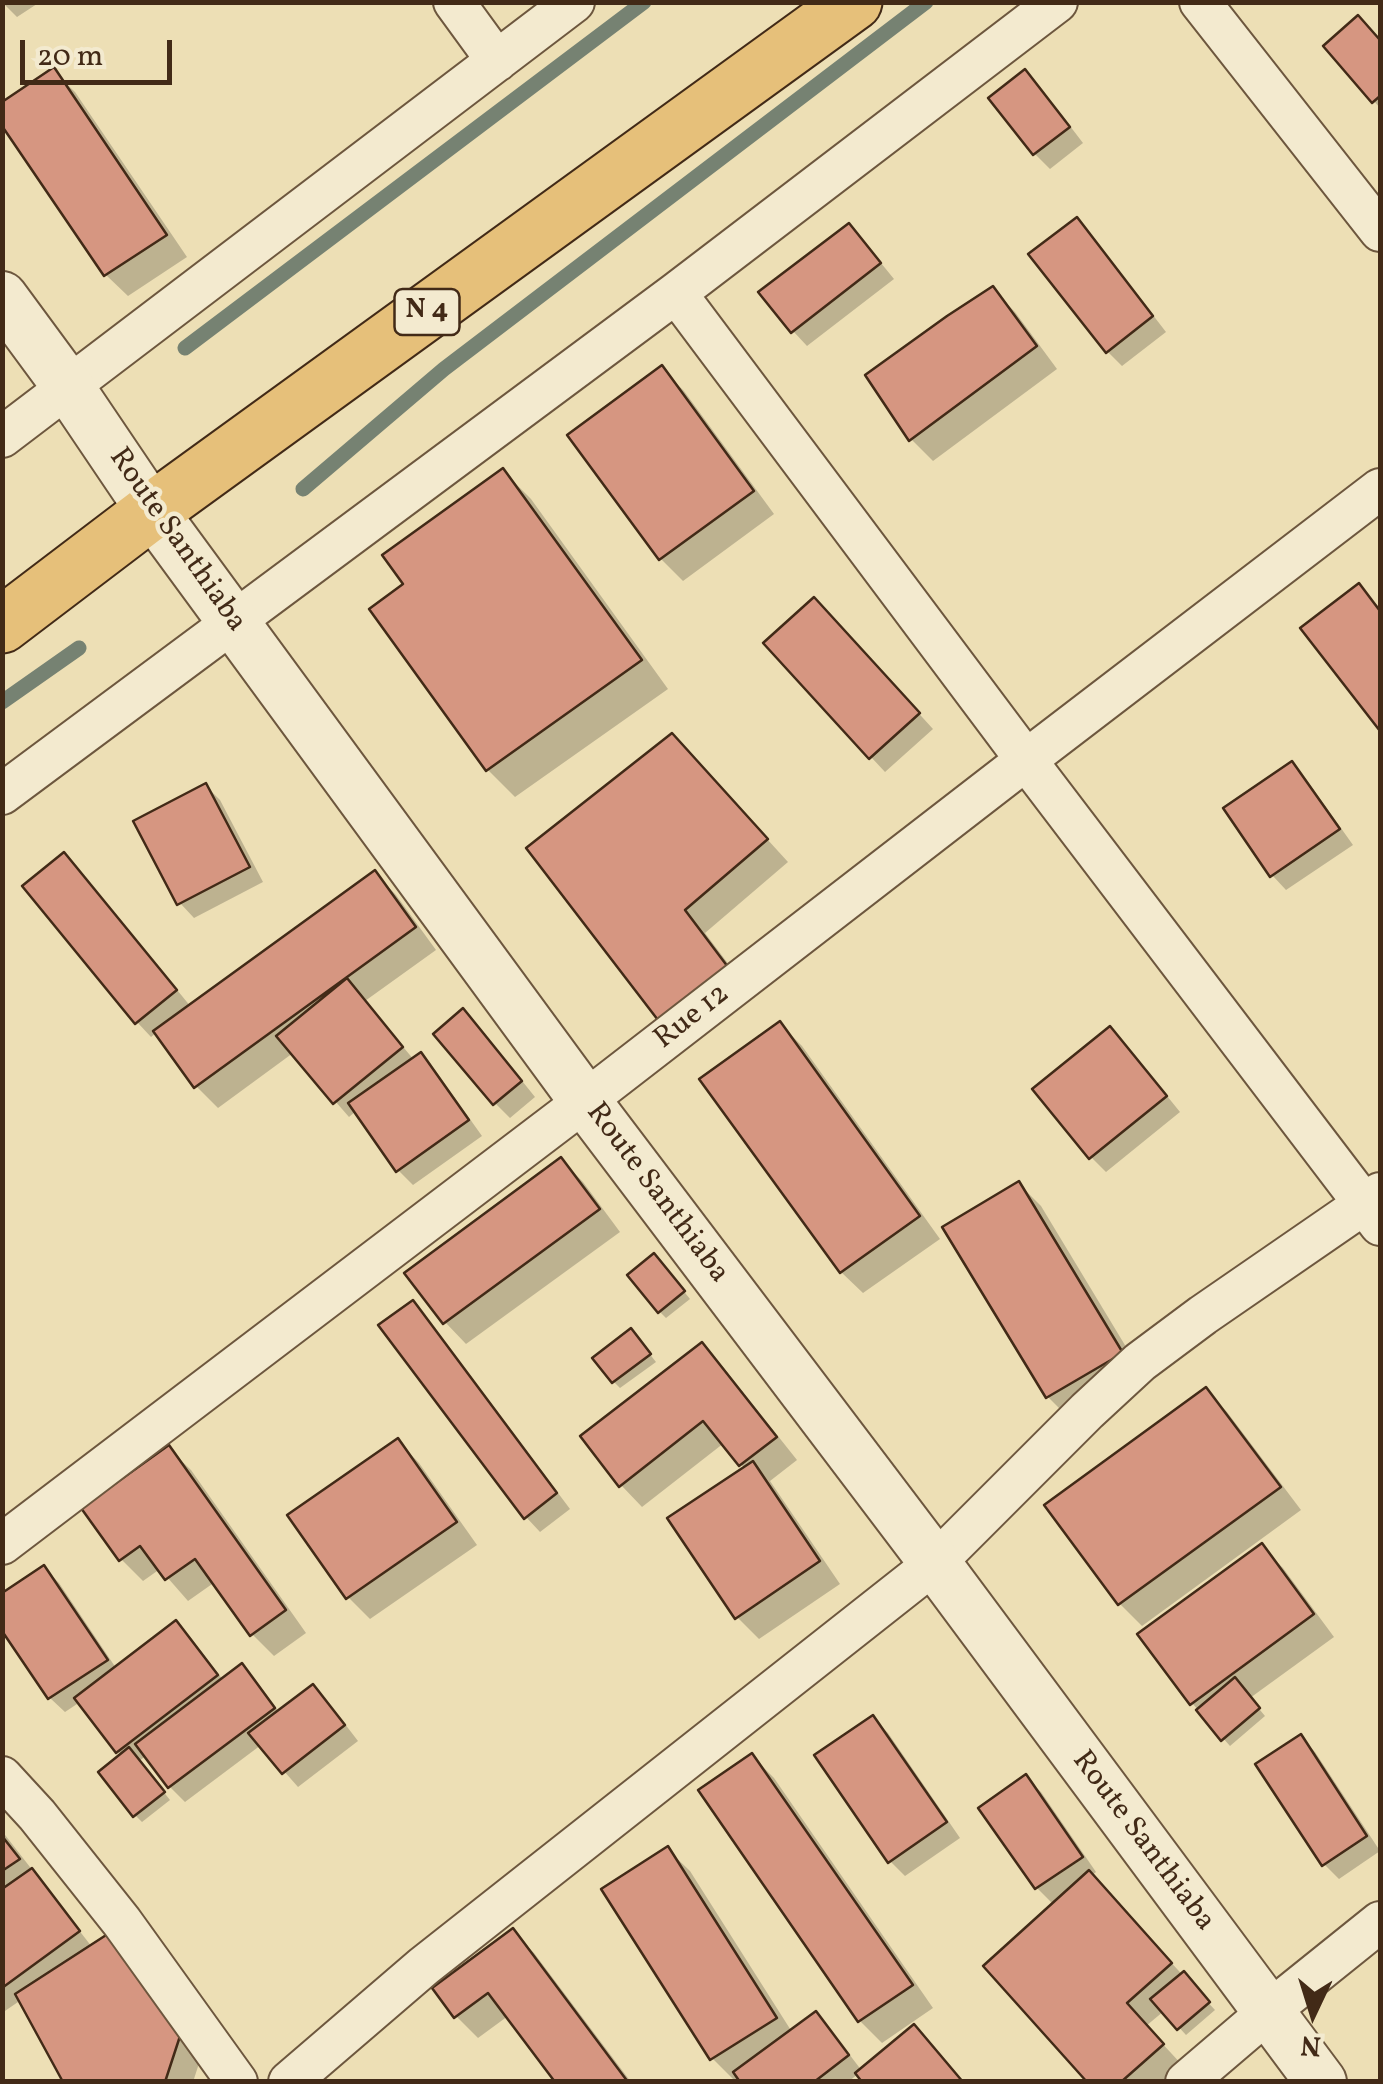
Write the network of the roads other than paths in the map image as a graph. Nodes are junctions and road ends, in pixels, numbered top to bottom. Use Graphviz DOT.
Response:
graph roads {
  1 [pos="454,2"];
  2 [pos="574,2"];
  3 [pos="854,2"];
  4 [pos="1057,2"];
  5 [pos="1200,2"];
  6 [pos="497,61"];
  7 [pos="1380,231"];
  8 [pos="676,293"];
  9 [pos="2,297"];
  10 [pos="69,388"];
  11 [pos="2,437"];
  12 [pos="1380,489"];
  13 [pos="152,511"];
  14 [pos="232,621"];
  15 [pos="2,625"];
  16 [pos="1026,760"];
  17 [pos="2,794"];
  18 [pos="586,1101"];
  19 [pos="1376,1207"];
  20 [pos="2,1544"];
  21 [pos="935,1563"];
  22 [pos="2,1776"];
  23 [pos="1380,1922"];
  24 [pos="1268,2012"];
  25 [pos="238,2082"];
  26 [pos="290,2082"];
  27 [pos="1186,2082"];
  28 [pos="1321,2082"];
  1 -- 6 [label="street"];
  2 -- 6 [label="street"];
  3 -- 13 [label="highway, N 4"];
  4 -- 8 [label="street"];
  5 -- 7 [label="street"];
  6 -- 10 [label="street"];
  8 -- 14 [label="street"];
  8 -- 16 [label="street"];
  9 -- 10 [label="street, Route Santhiaba"];
  10 -- 11 [label="street"];
  10 -- 13 [label="street, Route Santhiaba"];
  12 -- 16 [label="street, Rue 12"];
  13 -- 14 [label="street, Route Santhiaba"];
  13 -- 15 [label="highway, N 4"];
  14 -- 17 [label="street"];
  14 -- 18 [label="street, Route Santhiaba"];
  16 -- 18 [label="street, Rue 12"];
  16 -- 19 [label="street"];
  18 -- 20 [label="street, Rue 12"];
  18 -- 21 [label="street, Route Santhiaba"];
  19 -- 21 [label="street"];
  21 -- 24 [label="street, Route Santhiaba"];
  21 -- 26 [label="street"];
  22 -- 25 [label="street"];
  23 -- 24 [label="street"];
  24 -- 27 [label="street"];
  24 -- 28 [label="street, Route Santhiaba"];
}
